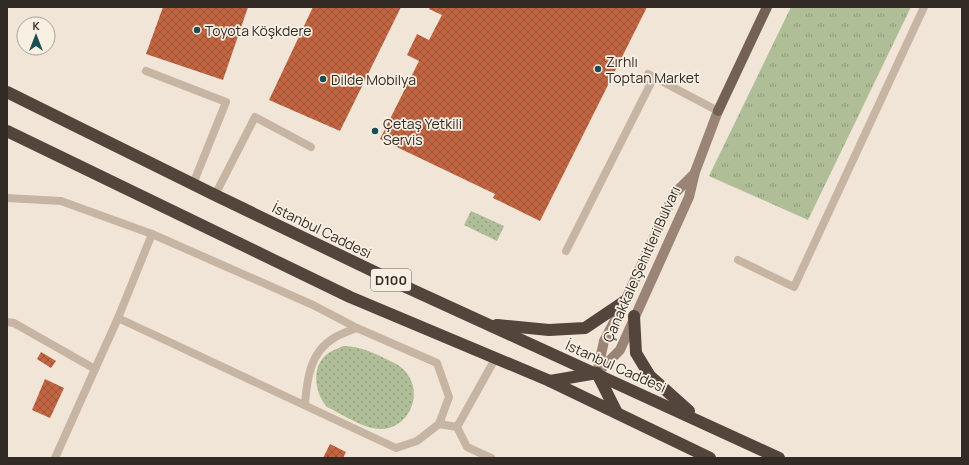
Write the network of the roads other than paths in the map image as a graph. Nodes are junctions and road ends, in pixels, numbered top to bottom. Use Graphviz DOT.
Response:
graph roads {
  1 [pos="767,7"];
  2 [pos="924,7"];
  3 [pos="146,71"];
  4 [pos="7,92"];
  5 [pos="718,110"];
  6 [pos="7,131"];
  7 [pos="311,146"];
  8 [pos="695,172"];
  9 [pos="193,184"];
  10 [pos="214,195"];
  11 [pos="7,198"];
  12 [pos="152,234"];
  13 [pos="566,251"];
  14 [pos="738,260"];
  15 [pos="625,301"];
  16 [pos="634,316"];
  17 [pos="118,318"];
  18 [pos="7,322"];
  19 [pos="484,323"];
  20 [pos="357,328"];
  21 [pos="495,359"];
  22 [pos="95,369"];
  23 [pos="596,373"];
  24 [pos="550,381"];
  25 [pos="305,404"];
  26 [pos="617,413"];
  27 [pos="699,420"];
  28 [pos="439,424"];
  29 [pos="457,427"];
  30 [pos="475,455"];
  31 [pos="55,458"];
  32 [pos="491,458"];
  33 [pos="710,458"];
  34 [pos="779,458"];
  1 -- 5 [label="main road, Çanakkale Şehitleri Bulvarı"];
  2 -- 14 [label="lane"];
  3 -- 9 [label="lane"];
  4 -- 9 [label="highway, İstanbul Caddesi / D100"];
  5 -- 8 [label="main road, Çanakkale Şehitleri Bulvarı"];
  5 -- 13 [label="lane"];
  6 -- 21 [label="highway, D100"];
  7 -- 10 [label="lane"];
  8 -- 15 [label="main road, Çanakkale Şehitleri Bulvarı"];
  8 -- 16 [label="main road, Çanakkale Şehitleri Bulvarı"];
  9 -- 10 [label="highway, İstanbul Caddesi / D100"];
  10 -- 19 [label="highway, İstanbul Caddesi / D100"];
  11 -- 12 [label="lane"];
  12 -- 17 [label="lane"];
  12 -- 20 [label="lane"];
  15 -- 19 [label="highway"];
  15 -- 23 [label="main road, Çanakkale Şehitleri Bulvarı"];
  16 -- 23 [label="main road, Çanakkale Şehitleri Bulvarı"];
  16 -- 27 [label="highway"];
  17 -- 22 [label="lane"];
  17 -- 25 [label="lane"];
  18 -- 22 [label="lane"];
  19 -- 23 [label="highway, İstanbul Caddesi / D100"];
  20 -- 25 [label="lane"];
  20 -- 28 [label="lane"];
  21 -- 24 [label="highway, D100"];
  21 -- 29 [label="lane"];
  22 -- 31 [label="lane"];
  23 -- 24 [label="highway"];
  23 -- 26 [label="highway"];
  23 -- 27 [label="highway, İstanbul Caddesi / D100"];
  24 -- 26 [label="highway, D100"];
  25 -- 28 [label="lane"];
  26 -- 33 [label="highway, D100"];
  27 -- 34 [label="highway, İstanbul Caddesi / D100"];
  28 -- 29 [label="lane"];
  29 -- 30 [label="lane"];
  30 -- 32 [label="lane"];
}
